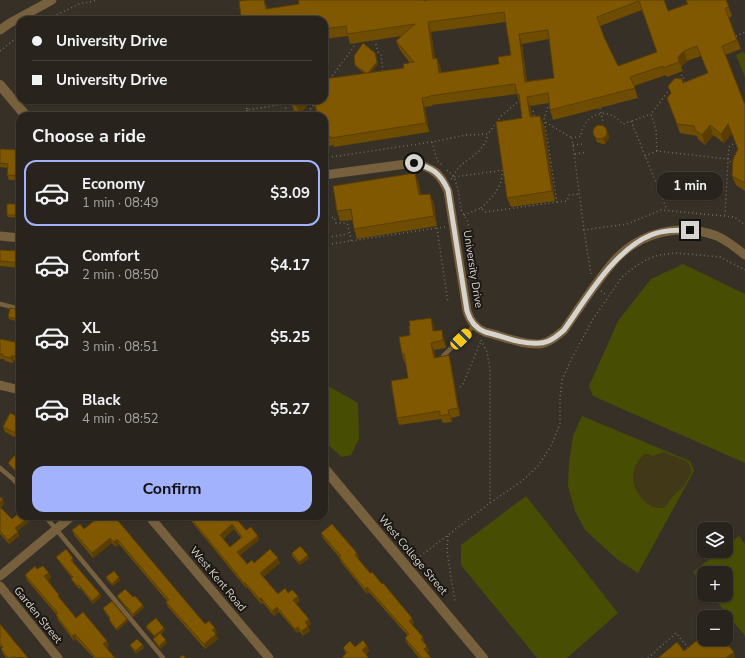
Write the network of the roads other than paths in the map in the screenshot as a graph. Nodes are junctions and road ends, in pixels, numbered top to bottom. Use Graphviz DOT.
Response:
graph roads {
  1 [pos="52,0"];
  2 [pos="23,16"];
  3 [pos="16,20"];
  4 [pos="0,30"];
  5 [pos="0,85"];
  6 [pos="23,112"];
  7 [pos="328,174"];
  8 [pos="0,236"];
  9 [pos="16,238"];
  10 [pos="745,255"];
  11 [pos="0,304"];
  12 [pos="16,308"];
  13 [pos="474,326"];
  14 [pos="443,356"];
  15 [pos="0,386"];
  16 [pos="16,389"];
  17 [pos="0,468"];
  18 [pos="328,473"];
  19 [pos="16,483"];
  20 [pos="48,520"];
  21 [pos="67,520"];
  22 [pos="152,520"];
  23 [pos="56,529"];
  24 [pos="0,576"];
  25 [pos="0,586"];
  26 [pos="58,658"];
  27 [pos="164,658"];
  28 [pos="269,658"];
  29 [pos="483,658"];
  1 -- 2 [label="street"];
  3 -- 4 [label="street"];
  5 -- 6 [label="street"];
  7 -- 13 [label="street, University Drive"];
  8 -- 9 [label="street"];
  10 -- 13 [label="street"];
  11 -- 12 [label="lane"];
  13 -- 14 [label="lane"];
  15 -- 16 [label="street"];
  17 -- 19 [label="lane"];
  18 -- 29 [label="street, West College Street"];
  20 -- 23 [label="lane"];
  21 -- 23 [label="street"];
  22 -- 28 [label="street, West Kent Road"];
  23 -- 24 [label="street"];
  23 -- 27 [label="lane"];
  25 -- 26 [label="street, Garden Street"];
}
